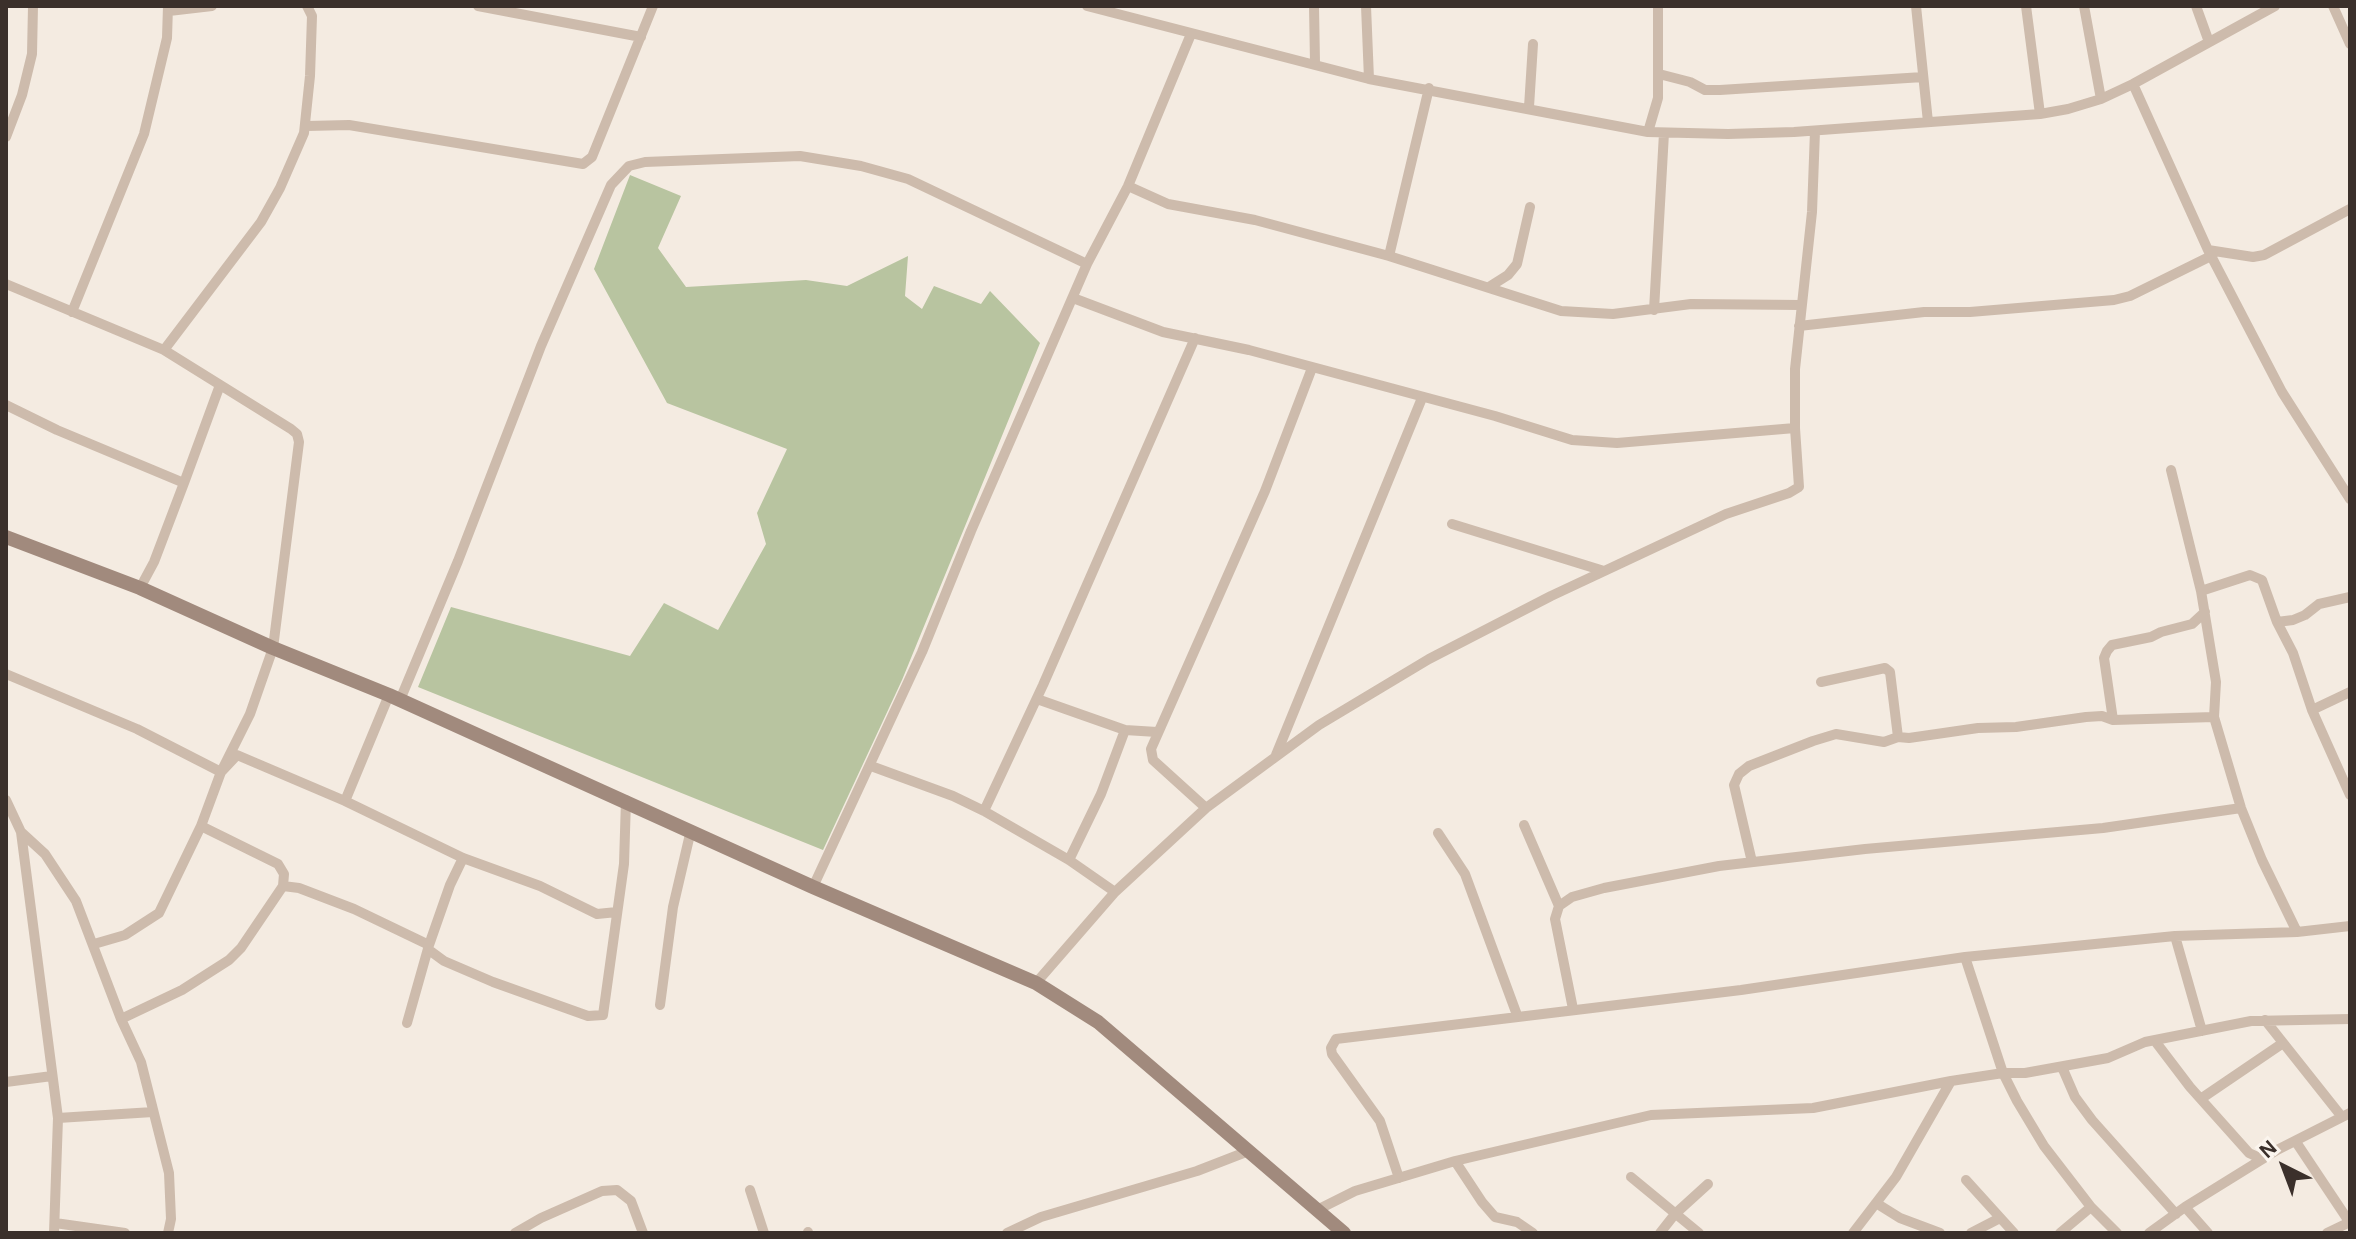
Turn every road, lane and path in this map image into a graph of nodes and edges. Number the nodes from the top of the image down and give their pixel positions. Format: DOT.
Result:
graph roads {
  1 [pos="33,6"];
  2 [pos="212,6"];
  3 [pos="319,6"];
  4 [pos="478,6"];
  5 [pos="653,6"];
  6 [pos="1087,6"];
  7 [pos="1314,6"];
  8 [pos="1366,6"];
  9 [pos="1658,6"];
  10 [pos="1916,6"];
  11 [pos="2026,6"];
  12 [pos="2084,6"];
  13 [pos="2196,6"];
  14 [pos="2333,6"];
  15 [pos="2271,7"];
  16 [pos="169,8"];
  17 [pos="309,11"];
  18 [pos="1191,34"];
  19 [pos="641,37"];
  20 [pos="2209,42"];
  21 [pos="1533,44"];
  22 [pos="2350,44"];
  23 [pos="1315,63"];
  24 [pos="1659,74"];
  25 [pos="1923,77"];
  26 [pos="1369,79"];
  27 [pos="2133,84"];
  28 [pos="1429,88"];
  29 [pos="2101,99"];
  30 [pos="1529,107"];
  31 [pos="2040,114"];
  32 [pos="1928,122"];
  33 [pos="307,126"];
  34 [pos="1815,131"];
  35 [pos="1648,132"];
  36 [pos="1664,133"];
  37 [pos="6,137"];
  38 [pos="1128,186"];
  39 [pos="1530,207"];
  40 [pos="2350,209"];
  41 [pos="2210,253"];
  42 [pos="1389,256"];
  43 [pos="1087,264"];
  44 [pos="6,284"];
  45 [pos="1489,287"];
  46 [pos="1073,298"];
  47 [pos="1801,305"];
  48 [pos="1654,310"];
  49 [pos="72,312"];
  50 [pos="1799,326"];
  51 [pos="1195,338"];
  52 [pos="164,350"];
  53 [pos="1312,368"];
  54 [pos="220,385"];
  55 [pos="1422,398"];
  56 [pos="6,405"];
  57 [pos="1795,428"];
  58 [pos="2171,470"];
  59 [pos="184,483"];
  60 [pos="2350,499"];
  61 [pos="1452,524"];
  62 [pos="6,537"];
  63 [pos="1604,571"];
  64 [pos="140,588"];
  65 [pos="2201,591"];
  66 [pos="2350,597"];
  67 [pos="2205,612"];
  68 [pos="2277,622"];
  69 [pos="273,648"];
  70 [pos="6,674"];
  71 [pos="1821,682"];
  72 [pos="2350,692"];
  73 [pos="395,697"];
  74 [pos="1037,699"];
  75 [pos="2312,710"];
  76 [pos="2214,717"];
  77 [pos="2113,720"];
  78 [pos="1125,730"];
  79 [pos="1157,732"];
  80 [pos="1898,737"];
  81 [pos="1276,755"];
  82 [pos="871,766"];
  83 [pos="221,772"];
  84 [pos="2350,795"];
  85 [pos="6,800"];
  86 [pos="626,800"];
  87 [pos="345,801"];
  88 [pos="1206,808"];
  89 [pos="2241,808"];
  90 [pos="984,811"];
  91 [pos="1524,825"];
  92 [pos="201,826"];
  93 [pos="6,828"];
  94 [pos="20,829"];
  95 [pos="691,830"];
  96 [pos="1438,833"];
  97 [pos="463,858"];
  98 [pos="1069,860"];
  99 [pos="1752,862"];
  100 [pos="283,886"];
  101 [pos="813,887"];
  102 [pos="1115,892"];
  103 [pos="1559,906"];
  104 [pos="617,912"];
  105 [pos="2350,926"];
  106 [pos="2297,932"];
  107 [pos="2175,936"];
  108 [pos="94,944"];
  109 [pos="429,947"];
  110 [pos="1965,957"];
  111 [pos="1036,983"];
  112 [pos="660,1005"];
  113 [pos="1573,1009"];
  114 [pos="1517,1015"];
  115 [pos="121,1019"];
  116 [pos="2350,1019"];
  117 [pos="2265,1020"];
  118 [pos="407,1023"];
  119 [pos="2202,1031"];
  120 [pos="2155,1041"];
  121 [pos="2283,1043"];
  122 [pos="2062,1067"];
  123 [pos="2003,1073"];
  124 [pos="52,1076"];
  125 [pos="1951,1081"];
  126 [pos="6,1082"];
  127 [pos="2202,1098"];
  128 [pos="153,1112"];
  129 [pos="2346,1115"];
  130 [pos="58,1118"];
  131 [pos="2296,1142"];
  132 [pos="1246,1152"];
  133 [pos="2262,1159"];
  134 [pos="1455,1161"];
  135 [pos="1631,1177"];
  136 [pos="1399,1178"];
  137 [pos="1966,1180"];
  138 [pos="1708,1184"];
  139 [pos="750,1190"];
  140 [pos="1876,1203"];
  141 [pos="2091,1207"];
  142 [pos="1317,1210"];
  143 [pos="2181,1210"];
  144 [pos="1675,1214"];
  145 [pos="2000,1218"];
  146 [pos="2350,1223"];
  147 [pos="54,1228"];
  148 [pos="125,1233"];
  149 [pos="168,1233"];
  150 [pos="515,1233"];
  151 [pos="643,1233"];
  152 [pos="764,1233"];
  153 [pos="1007,1233"];
  154 [pos="1344,1233"];
  155 [pos="1533,1233"];
  156 [pos="1660,1233"];
  157 [pos="1699,1233"];
  158 [pos="1853,1233"];
  159 [pos="1940,1233"];
  160 [pos="1971,1233"];
  161 [pos="2014,1233"];
  162 [pos="2060,1233"];
  163 [pos="2117,1233"];
  164 [pos="2149,1233"];
  165 [pos="2208,1233"];
  166 [pos="2327,1233"];
  1 -- 37 [label="street"];
  2 -- 16 [label="street"];
  3 -- 17 [label="street"];
  4 -- 19 [label="street"];
  5 -- 19 [label="street"];
  6 -- 18 [label="street"];
  7 -- 23 [label="street"];
  8 -- 26 [label="street"];
  9 -- 24 [label="street"];
  10 -- 25 [label="street"];
  11 -- 31 [label="street"];
  12 -- 29 [label="street"];
  13 -- 20 [label="street"];
  14 -- 22 [label="street"];
  15 -- 20 [label="street"];
  16 -- 49 [label="street"];
  17 -- 33 [label="street"];
  18 -- 23 [label="street"];
  18 -- 38 [label="street"];
  19 -- 33 [label="street"];
  20 -- 27 [label="street"];
  21 -- 30 [label="street"];
  23 -- 26 [label="street"];
  24 -- 25 [label="street"];
  24 -- 35 [label="street"];
  25 -- 32 [label="street"];
  26 -- 28 [label="street"];
  27 -- 29 [label="street"];
  27 -- 41 [label="street"];
  28 -- 30 [label="street"];
  28 -- 42 [label="street"];
  29 -- 31 [label="street"];
  30 -- 35 [label="street"];
  31 -- 32 [label="street"];
  32 -- 34 [label="street"];
  33 -- 52 [label="street"];
  34 -- 36 [label="street"];
  34 -- 47 [label="street"];
  35 -- 36 [label="street"];
  36 -- 48 [label="street"];
  38 -- 42 [label="street"];
  38 -- 43 [label="street"];
  39 -- 45 [label="street"];
  40 -- 41 [label="street"];
  41 -- 50 [label="street"];
  41 -- 60 [label="street"];
  42 -- 45 [label="street"];
  43 -- 46 [label="street"];
  43 -- 73 [label="street"];
  44 -- 49 [label="street"];
  45 -- 48 [label="street"];
  46 -- 51 [label="street"];
  46 -- 82 [label="street"];
  47 -- 48 [label="street"];
  47 -- 50 [label="street"];
  49 -- 52 [label="street"];
  50 -- 57 [label="street"];
  51 -- 53 [label="street"];
  51 -- 74 [label="street"];
  52 -- 54 [label="street"];
  53 -- 55 [label="street"];
  53 -- 79 [label="street"];
  54 -- 59 [label="street"];
  54 -- 69 [label="street"];
  55 -- 57 [label="street"];
  55 -- 81 [label="street"];
  56 -- 59 [label="street"];
  57 -- 63 [label="street"];
  58 -- 65 [label="street"];
  59 -- 64 [label="street"];
  61 -- 63 [label="street"];
  62 -- 64 [label="main road"];
  63 -- 81 [label="street"];
  64 -- 69 [label="main road"];
  65 -- 67 [label="street"];
  65 -- 68 [label="street"];
  66 -- 68 [label="street"];
  67 -- 76 [label="street"];
  67 -- 77 [label="street"];
  68 -- 75 [label="street"];
  69 -- 73 [label="main road"];
  69 -- 83 [label="street"];
  70 -- 83 [label="street"];
  71 -- 80 [label="street"];
  72 -- 75 [label="street"];
  73 -- 86 [label="main road"];
  73 -- 87 [label="street"];
  74 -- 78 [label="street"];
  74 -- 90 [label="street"];
  75 -- 84 [label="street"];
  76 -- 77 [label="street"];
  76 -- 89 [label="street"];
  77 -- 80 [label="street"];
  78 -- 79 [label="street"];
  78 -- 98 [label="street"];
  79 -- 88 [label="street"];
  80 -- 99 [label="street"];
  81 -- 88 [label="street"];
  82 -- 90 [label="street"];
  82 -- 101 [label="street"];
  83 -- 87 [label="street"];
  83 -- 92 [label="street"];
  85 -- 94 [label="street"];
  86 -- 95 [label="main road"];
  86 -- 104 [label="street"];
  87 -- 97 [label="street"];
  88 -- 102 [label="street"];
  89 -- 99 [label="street"];
  89 -- 106 [label="street"];
  90 -- 98 [label="street"];
  91 -- 103 [label="street"];
  92 -- 100 [label="street"];
  92 -- 108 [label="street"];
  93 -- 94 [label="street"];
  94 -- 108 [label="street"];
  94 -- 124 [label="street"];
  95 -- 101 [label="main road"];
  95 -- 112 [label="street"];
  96 -- 114 [label="street"];
  97 -- 104 [label="street"];
  97 -- 109 [label="street"];
  98 -- 102 [label="street"];
  99 -- 103 [label="street"];
  100 -- 109 [label="street"];
  100 -- 115 [label="street"];
  101 -- 111 [label="main road"];
  102 -- 111 [label="street"];
  103 -- 113 [label="street"];
  104 -- 109 [label="street"];
  105 -- 106 [label="street"];
  106 -- 107 [label="street"];
  107 -- 110 [label="street"];
  107 -- 119 [label="street"];
  108 -- 115 [label="street"];
  109 -- 118 [label="street"];
  110 -- 113 [label="street"];
  110 -- 123 [label="street"];
  111 -- 132 [label="main road"];
  113 -- 114 [label="street"];
  114 -- 136 [label="street"];
  115 -- 128 [label="street"];
  116 -- 117 [label="street"];
  117 -- 119 [label="street"];
  117 -- 121 [label="street"];
  119 -- 120 [label="street"];
  120 -- 122 [label="street"];
  120 -- 127 [label="street"];
  121 -- 127 [label="street"];
  121 -- 129 [label="street"];
  122 -- 123 [label="street"];
  122 -- 143 [label="street"];
  123 -- 125 [label="street"];
  123 -- 141 [label="street"];
  124 -- 126 [label="street"];
  124 -- 130 [label="street"];
  125 -- 134 [label="street"];
  125 -- 140 [label="street"];
  127 -- 133 [label="street"];
  128 -- 130 [label="street"];
  128 -- 149 [label="street"];
  129 -- 131 [label="street"];
  130 -- 147 [label="street"];
  131 -- 133 [label="street"];
  131 -- 146 [label="street"];
  132 -- 142 [label="main road"];
  132 -- 153 [label="street"];
  133 -- 143 [label="street"];
  134 -- 136 [label="street"];
  134 -- 155 [label="street"];
  135 -- 144 [label="street"];
  136 -- 142 [label="street"];
  137 -- 145 [label="street"];
  138 -- 144 [label="street"];
  139 -- 152 [label="street"];
  140 -- 158 [label="street"];
  140 -- 159 [label="street"];
  141 -- 162 [label="street"];
  141 -- 163 [label="street"];
  142 -- 154 [label="main road"];
  143 -- 164 [label="street"];
  143 -- 165 [label="street"];
  144 -- 156 [label="street"];
  144 -- 157 [label="street"];
  145 -- 160 [label="street"];
  145 -- 161 [label="street"];
  146 -- 166 [label="street"];
  147 -- 148 [label="street"];
  150 -- 151 [label="street"];
}
